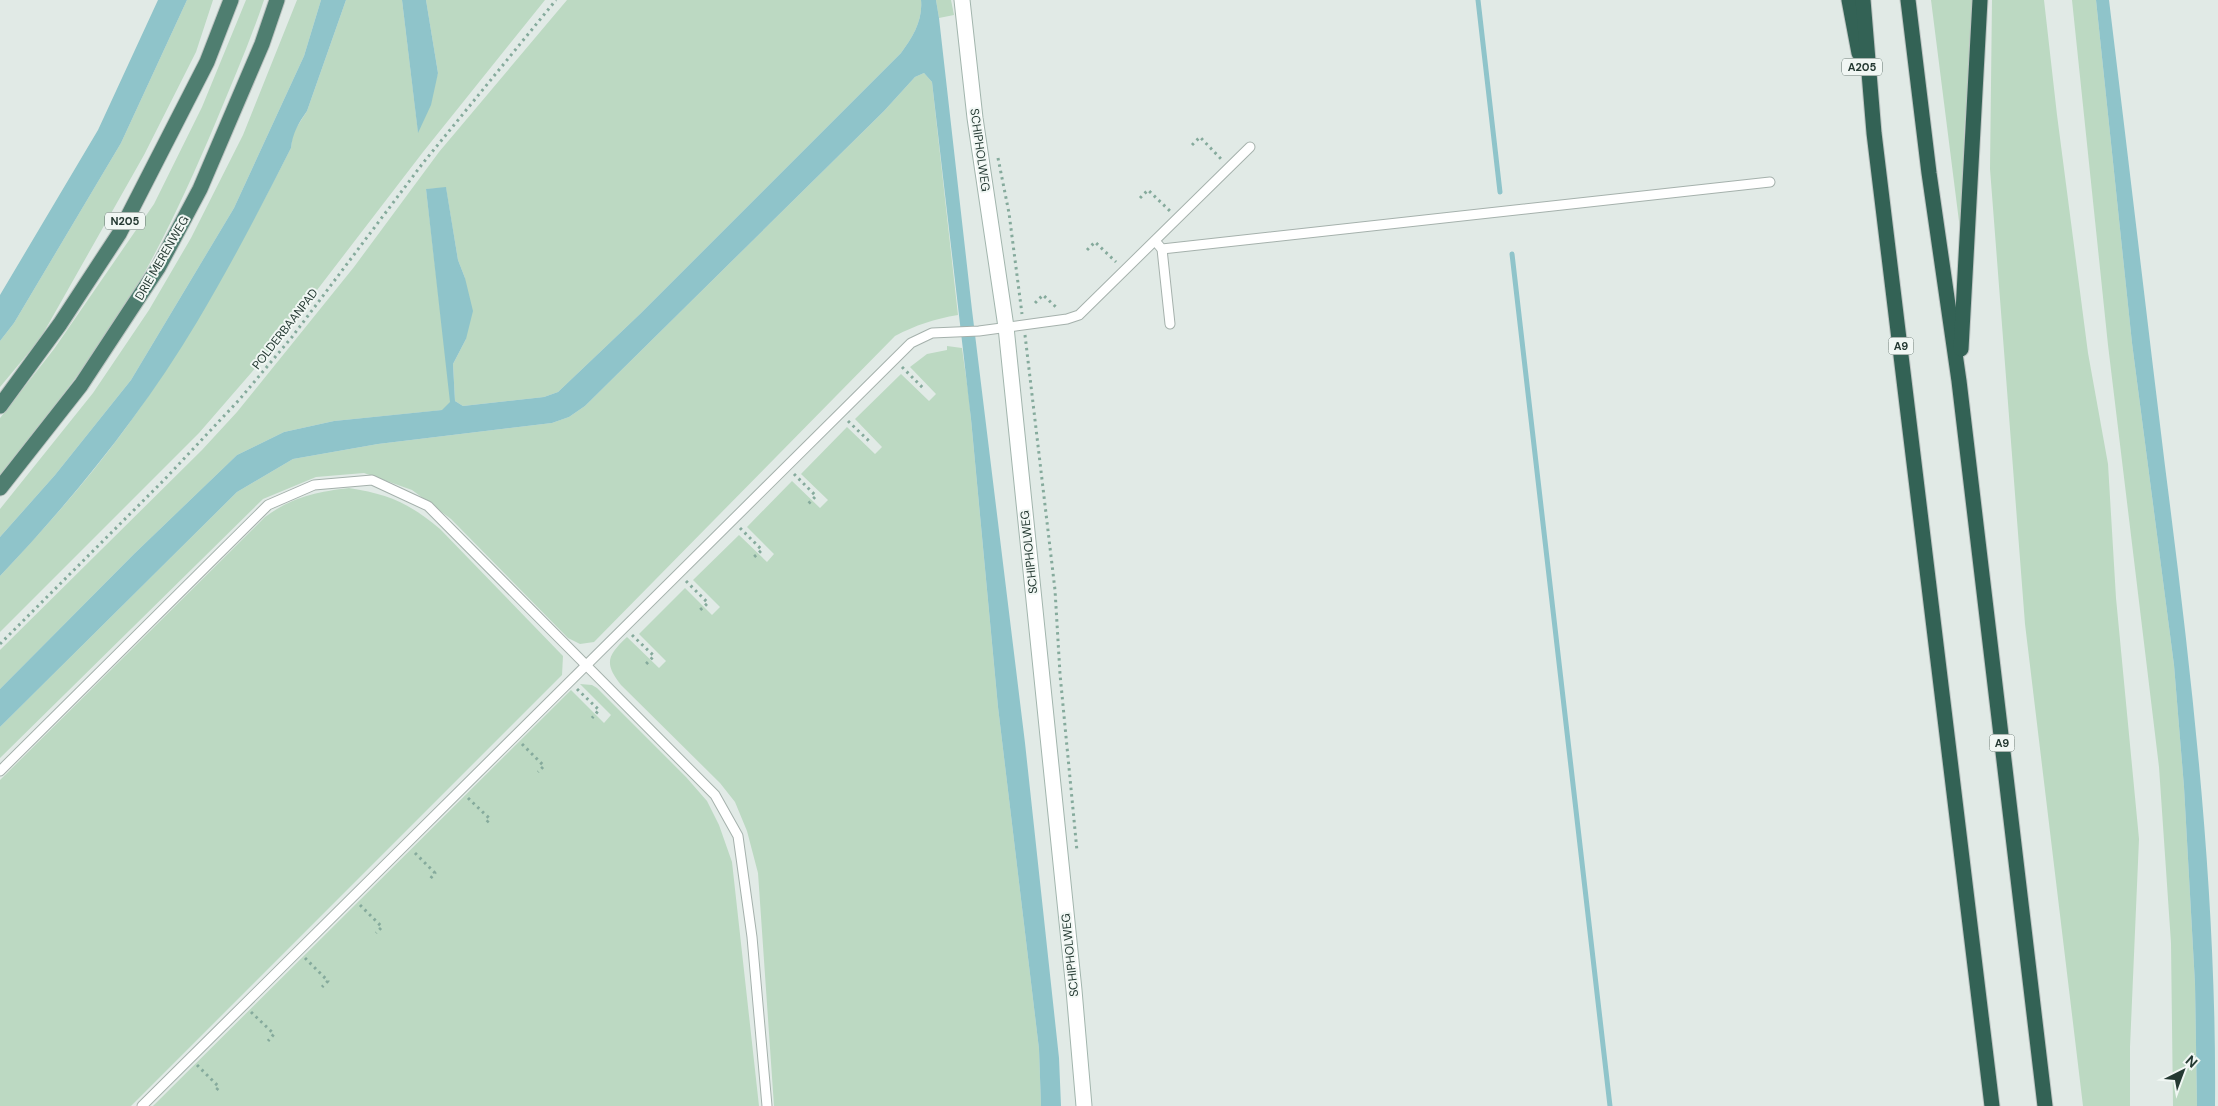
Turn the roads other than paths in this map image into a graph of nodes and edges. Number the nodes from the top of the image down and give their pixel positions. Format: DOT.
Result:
graph roads {
  1 [pos="231,0"];
  2 [pos="277,0"];
  3 [pos="962,0"];
  4 [pos="1849,0"];
  5 [pos="1863,0"];
  6 [pos="1908,0"];
  7 [pos="1980,0"];
  8 [pos="1874,134"];
  9 [pos="1250,148"];
  10 [pos="1770,182"];
  11 [pos="1155,241"];
  12 [pos="1162,249"];
  13 [pos="1170,324"];
  14 [pos="1006,327"];
  15 [pos="1960,381"];
  16 [pos="0,406"];
  17 [pos="0,488"];
  18 [pos="587,664"];
  19 [pos="0,771"];
  20 [pos="142,1106"];
  21 [pos="767,1106"];
  22 [pos="1084,1106"];
  23 [pos="1992,1106"];
  24 [pos="2045,1106"];
  1 -- 16 [label="highway, N205"];
  2 -- 17 [label="highway, DRIE MERENWEG"];
  3 -- 14 [label="main road, SCHIPHOLWEG"];
  4 -- 8 [label="highway, A205"];
  5 -- 8 [label="highway, A9"];
  6 -- 15 [label="highway, A9"];
  7 -- 15 [label="highway, A9"];
  8 -- 23 [label="highway, A9"];
  9 -- 11 [label="lane"];
  10 -- 12 [label="lane"];
  11 -- 12 [label="lane"];
  11 -- 14 [label="lane"];
  12 -- 13 [label="lane"];
  14 -- 18 [label="lane"];
  14 -- 22 [label="main road, SCHIPHOLWEG"];
  15 -- 24 [label="highway, A9"];
  18 -- 19 [label="lane"];
  18 -- 20 [label="lane"];
  18 -- 21 [label="lane"];
}
